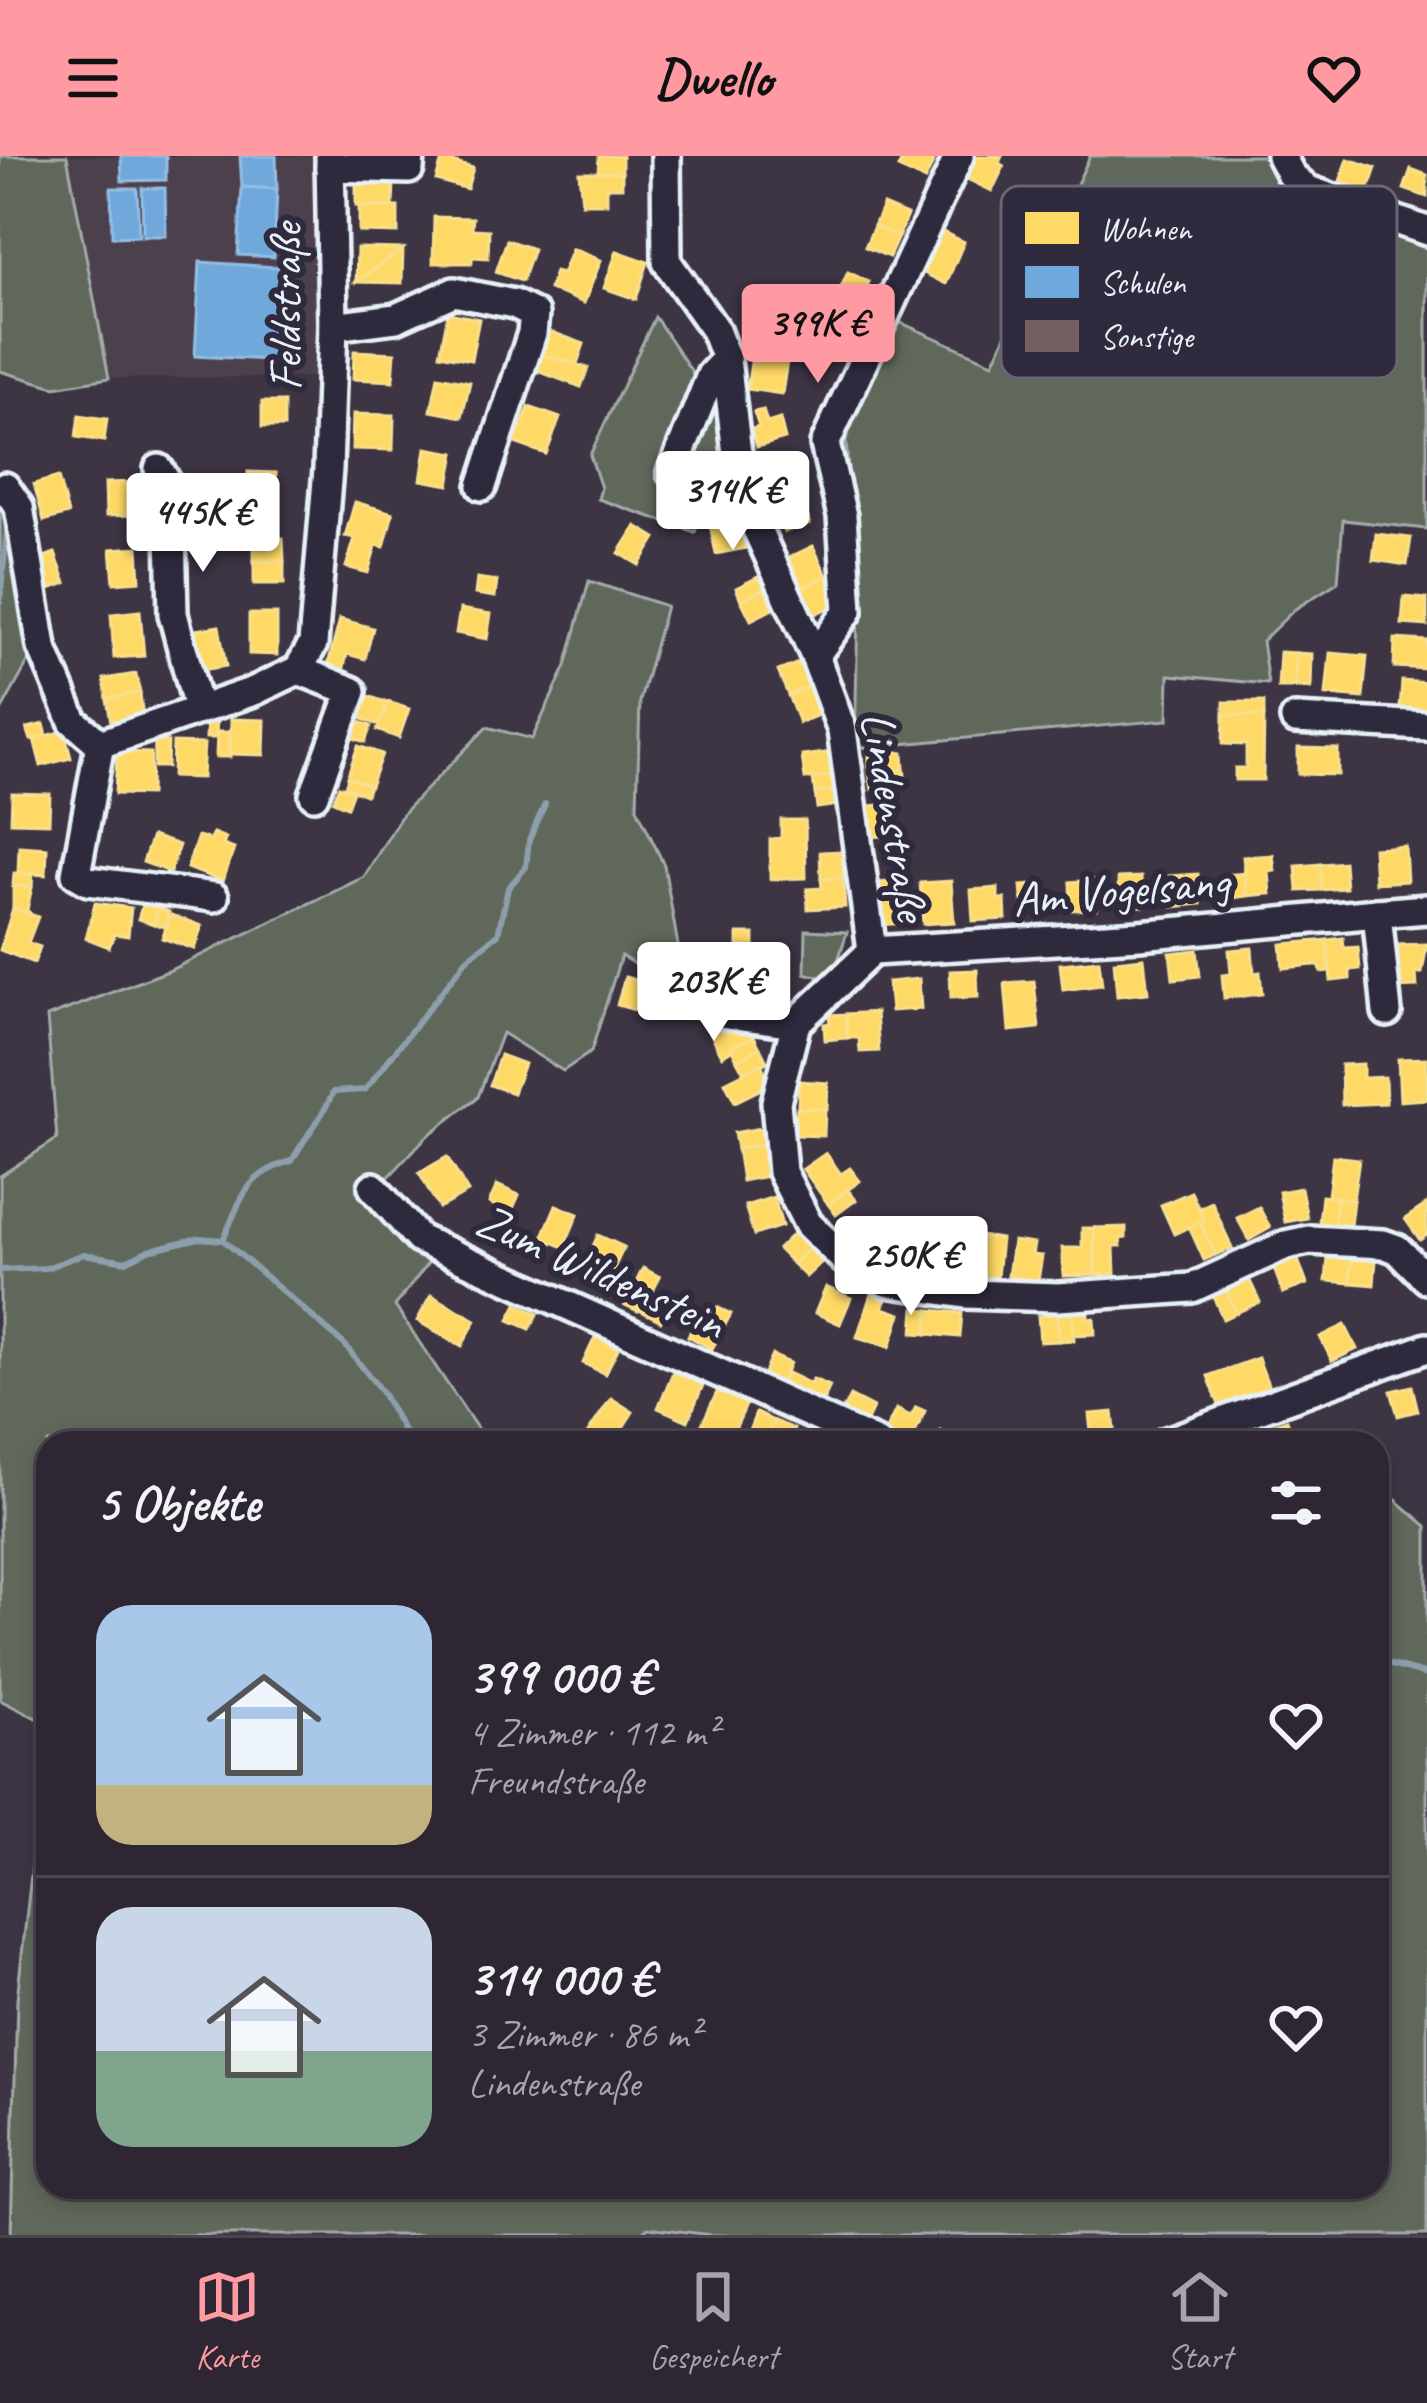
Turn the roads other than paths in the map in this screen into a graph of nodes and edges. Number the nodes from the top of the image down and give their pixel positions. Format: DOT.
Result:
graph roads {
  1 [pos="410,156"];
  2 [pos="666,156"];
  3 [pos="959,156"];
  4 [pos="1281,156"];
  5 [pos="330,162"];
  6 [pos="1303,186"];
  7 [pos="1397,221"];
  8 [pos="1427,231"];
  9 [pos="333,326"];
  10 [pos="726,359"];
  11 [pos="159,469"];
  12 [pos="672,473"];
  13 [pos="482,486"];
  14 [pos="0,490"];
  15 [pos="815,656"];
  16 [pos="298,670"];
  17 [pos="198,708"];
  18 [pos="1295,719"];
  19 [pos="1427,726"];
  20 [pos="100,744"];
  21 [pos="314,795"];
  22 [pos="214,897"];
  23 [pos="1427,909"];
  24 [pos="1377,913"];
  25 [pos="872,951"];
  26 [pos="662,979"];
  27 [pos="1387,1012"];
  28 [pos="796,1023"];
  29 [pos="373,1187"];
  30 [pos="1427,1279"];
  31 [pos="1427,1348"];
  32 [pos="849,1431"];
  33 [pos="1197,1431"];
  1 -- 5 [label="street"];
  2 -- 10 [label="street, Lindenstraße"];
  3 -- 15 [label="street"];
  4 -- 6 [label="street"];
  5 -- 9 [label="street, Feldstraße"];
  7 -- 8 [label="street"];
  9 -- 13 [label="street"];
  9 -- 16 [label="street, Feldstraße"];
  10 -- 12 [label="street"];
  10 -- 15 [label="street, Lindenstraße"];
  11 -- 17 [label="street"];
  14 -- 20 [label="street"];
  15 -- 25 [label="street, Lindenstraße"];
  16 -- 17 [label="street"];
  16 -- 21 [label="street"];
  17 -- 20 [label="street"];
  18 -- 19 [label="street"];
  20 -- 22 [label="street"];
  23 -- 24 [label="street, Am Vogelsang"];
  24 -- 25 [label="street, Am Vogelsang"];
  24 -- 27 [label="street"];
  25 -- 28 [label="street"];
  26 -- 28 [label="street"];
  28 -- 30 [label="street"];
  29 -- 32 [label="street, Zum Wildenstein"];
  31 -- 33 [label="street"];
}
